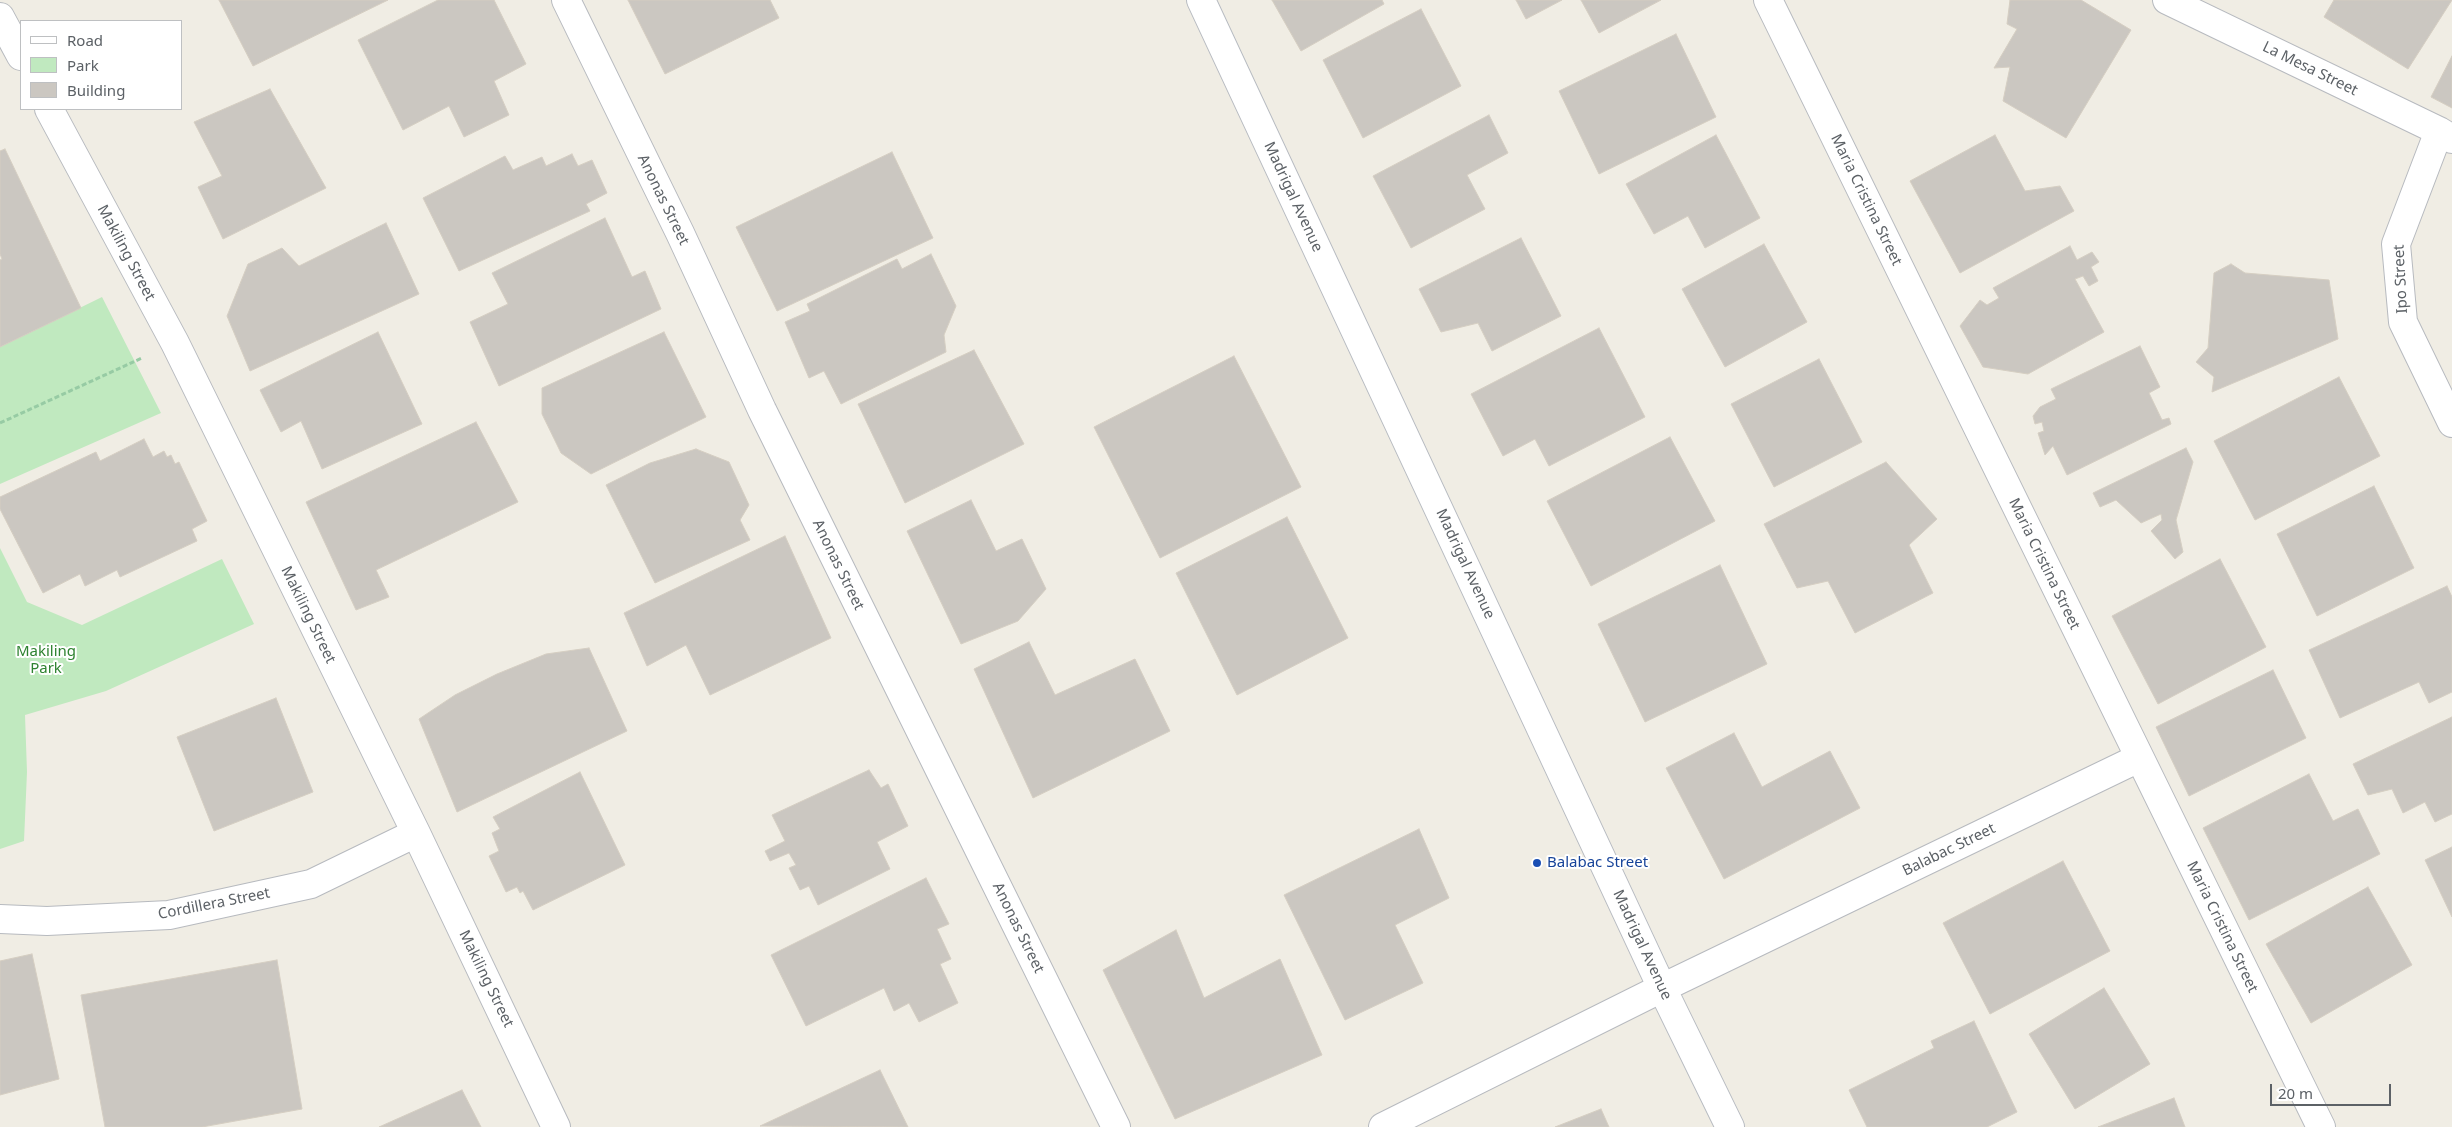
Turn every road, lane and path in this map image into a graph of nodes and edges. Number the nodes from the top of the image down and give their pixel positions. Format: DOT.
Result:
graph roads {
  1 [pos="566,0"];
  2 [pos="1201,0"];
  3 [pos="1768,0"];
  4 [pos="2167,0"];
  5 [pos="0,17"];
  6 [pos="20,54"];
  7 [pos="50,110"];
  8 [pos="2446,135"];
  9 [pos="175,344"];
  10 [pos="0,423"];
  11 [pos="2452,423"];
  12 [pos="2139,758"];
  13 [pos="416,833"];
  14 [pos="0,919"];
  15 [pos="1662,988"];
  16 [pos="556,1127"];
  17 [pos="1116,1127"];
  18 [pos="1382,1127"];
  19 [pos="1730,1127"];
  20 [pos="2321,1127"];
  1 -- 17 [label="street, Anonas Street"];
  2 -- 15 [label="street, Madrigal Avenue"];
  3 -- 12 [label="street, Maria Cristina Street"];
  4 -- 8 [label="street, La Mesa Street"];
  5 -- 6 [label="street"];
  7 -- 9 [label="street, Makiling Street"];
  8 -- 11 [label="street, Ipo Street"];
  9 -- 10 [label="path"];
  9 -- 13 [label="street, Makiling Street"];
  12 -- 15 [label="street, Balabac Street"];
  12 -- 20 [label="street, Maria Cristina Street"];
  13 -- 14 [label="street, Cordillera Street"];
  13 -- 16 [label="street, Makiling Street"];
  15 -- 18 [label="street, Balabac Street"];
  15 -- 19 [label="street, Madrigal Avenue"];
}
